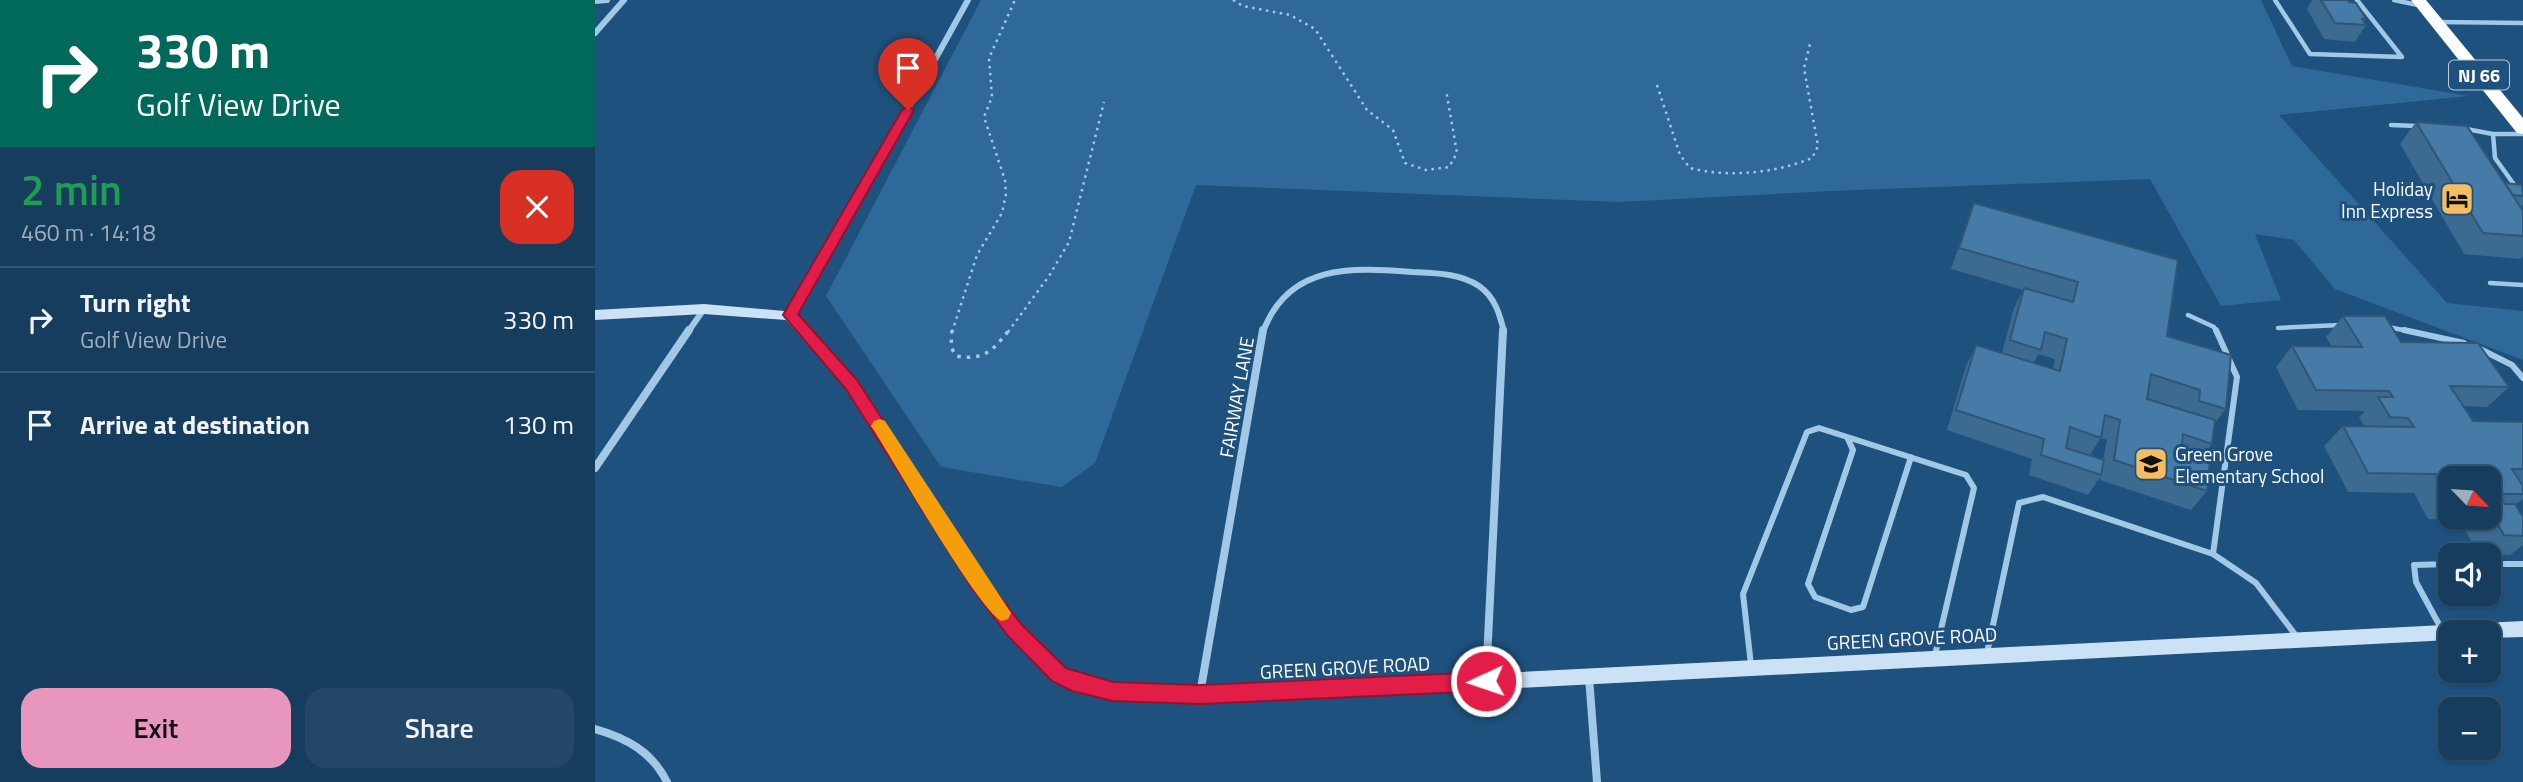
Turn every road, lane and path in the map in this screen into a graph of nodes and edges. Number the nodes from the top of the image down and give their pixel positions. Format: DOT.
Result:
graph roads {
  1 [pos="607,0"];
  2 [pos="624,0"];
  3 [pos="968,0"];
  4 [pos="1016,0"];
  5 [pos="1233,0"];
  6 [pos="2275,0"];
  7 [pos="2357,0"];
  8 [pos="2394,0"];
  9 [pos="595,1"];
  10 [pos="2421,3"];
  11 [pos="2436,22"];
  12 [pos="2523,23"];
  13 [pos="595,33"];
  14 [pos="1810,44"];
  15 [pos="1657,85"];
  16 [pos="1446,90"];
  17 [pos="1104,102"];
  18 [pos="2391,125"];
  19 [pos="2418,126"];
  20 [pos="2459,128"];
  21 [pos="2523,131"];
  22 [pos="2493,134"];
  23 [pos="2523,197"];
  24 [pos="2490,283"];
  25 [pos="2523,285"];
  26 [pos="704,309"];
  27 [pos="595,315"];
  28 [pos="790,315"];
  29 [pos="2188,315"];
  30 [pos="2376,324"];
  31 [pos="2348,325"];
  32 [pos="2278,328"];
  33 [pos="2523,378"];
  34 [pos="1847,437"];
  35 [pos="1911,457"];
  36 [pos="595,468"];
  37 [pos="2213,554"];
  38 [pos="2501,564"];
  39 [pos="2523,564"];
  40 [pos="2438,565"];
  41 [pos="2443,620"];
  42 [pos="2523,629"];
  43 [pos="2501,630"];
  44 [pos="2438,633"];
  45 [pos="2299,640"];
  46 [pos="1986,655"];
  47 [pos="1934,658"];
  48 [pos="1752,668"];
  49 [pos="1589,676"];
  50 [pos="1486,681"];
  51 [pos="1200,694"];
  52 [pos="595,729"];
  53 [pos="667,782"];
  54 [pos="1597,782"];
  1 -- 9 [label="street"];
  2 -- 13 [label="street"];
  3 -- 28 [label="street"];
  4 -- 17 [label="path"];
  5 -- 16 [label="path"];
  6 -- 7 [label="lane"];
  8 -- 10 [label="lane"];
  10 -- 11 [label="highway, NJ 66"];
  11 -- 12 [label="lane"];
  11 -- 21 [label="highway, NJ 66"];
  14 -- 15 [label="path"];
  18 -- 19 [label="lane"];
  20 -- 22 [label="lane"];
  21 -- 22 [label="lane"];
  22 -- 23 [label="lane"];
  24 -- 25 [label="lane"];
  26 -- 27 [label="street"];
  26 -- 28 [label="street"];
  26 -- 36 [label="street"];
  28 -- 51 [label="street, GREEN GROVE ROAD"];
  29 -- 37 [label="lane"];
  30 -- 33 [label="lane"];
  31 -- 32 [label="lane"];
  34 -- 35 [label="lane"];
  34 -- 35 [label="lane"];
  34 -- 48 [label="lane"];
  35 -- 47 [label="lane"];
  37 -- 45 [label="lane"];
  37 -- 46 [label="lane"];
  38 -- 39 [label="lane"];
  40 -- 41 [label="lane"];
  42 -- 43 [label="street, GREEN GROVE ROAD"];
  44 -- 45 [label="street, GREEN GROVE ROAD"];
  45 -- 46 [label="street, GREEN GROVE ROAD"];
  46 -- 47 [label="street, GREEN GROVE ROAD"];
  47 -- 48 [label="street, GREEN GROVE ROAD"];
  48 -- 49 [label="street, GREEN GROVE ROAD"];
  49 -- 50 [label="street, GREEN GROVE ROAD"];
  49 -- 54 [label="street"];
  50 -- 51 [label="street, GREEN GROVE ROAD"];
  50 -- 51 [label="street, FAIRWAY LANE"];
  52 -- 53 [label="street"];
}
